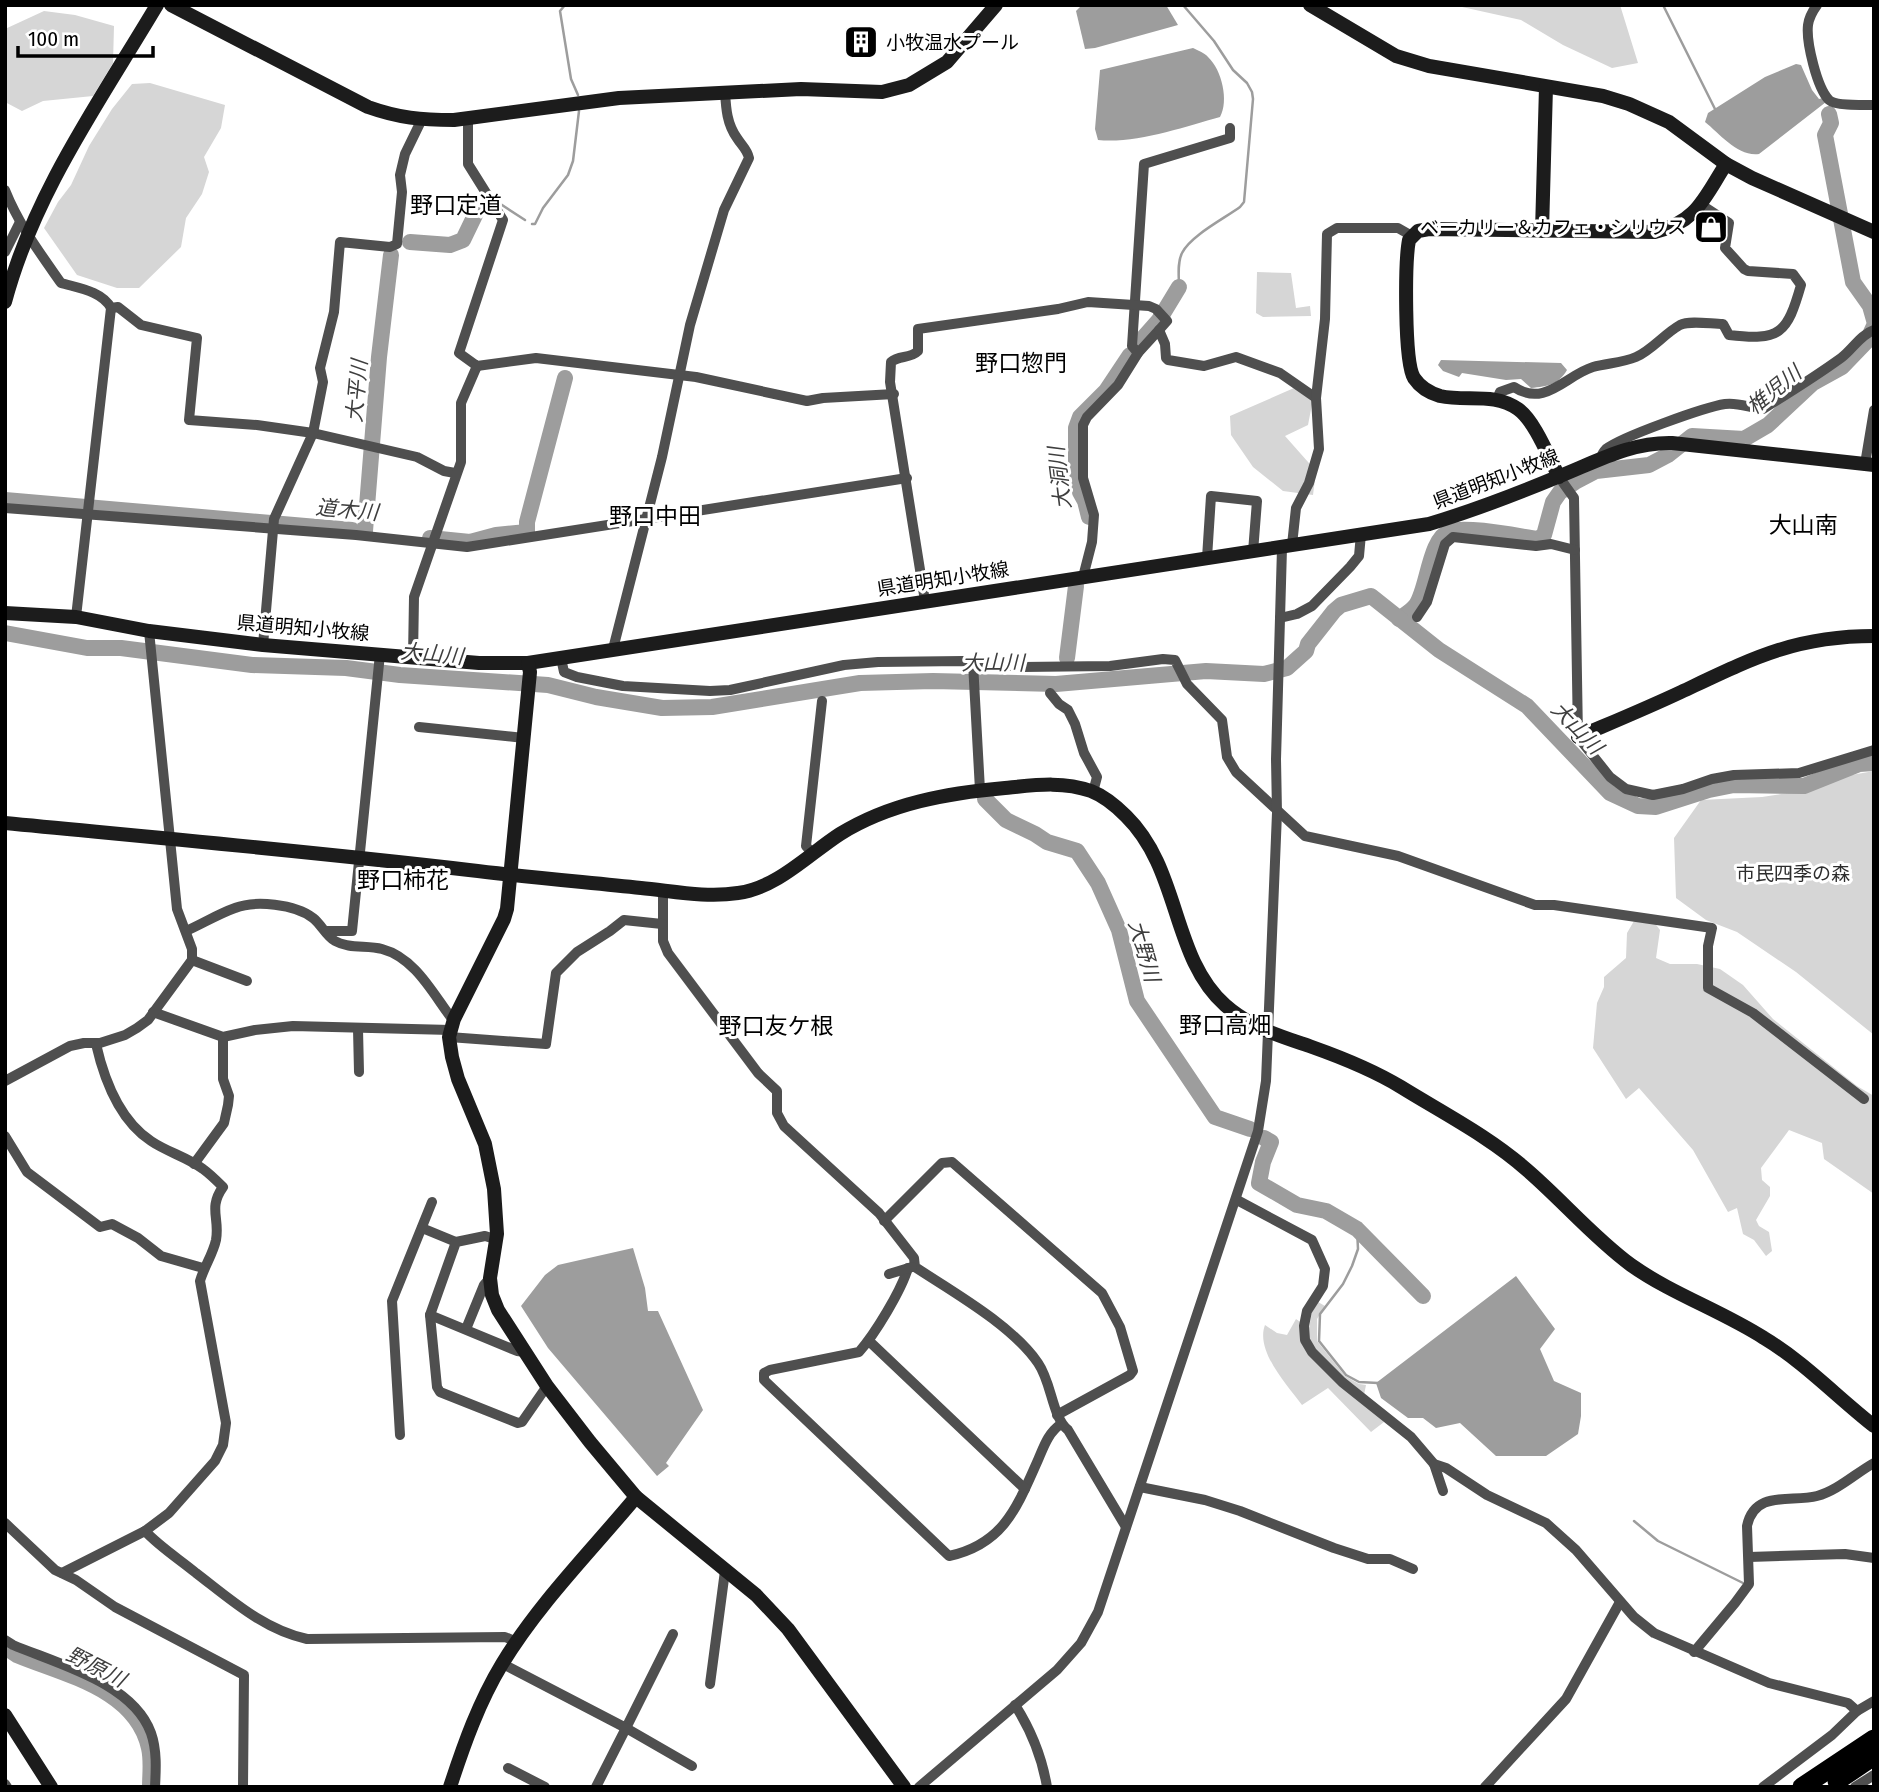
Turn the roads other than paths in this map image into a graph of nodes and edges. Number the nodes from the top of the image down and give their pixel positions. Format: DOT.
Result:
graph roads {
  1 [pos="158,5"];
  2 [pos="171,5"];
  3 [pos="996,5"];
  4 [pos="1310,5"];
  5 [pos="1817,5"];
  6 [pos="1546,87"];
  7 [pos="725,92"];
  8 [pos="1874,105"];
  9 [pos="468,118"];
  10 [pos="422,119"];
  11 [pos="1230,128"];
  12 [pos="1726,164"];
  13 [pos="5,190"];
  14 [pos="1700,204"];
  15 [pos="23,228"];
  16 [pos="1542,231"];
  17 [pos="1874,232"];
  18 [pos="1412,236"];
  19 [pos="5,252"];
  20 [pos="5,302"];
  21 [pos="1135,305"];
  22 [pos="111,308"];
  23 [pos="1159,330"];
  24 [pos="1874,330"];
  25 [pos="1138,353"];
  26 [pos="477,366"];
  27 [pos="681,376"];
  28 [pos="894,394"];
  29 [pos="1316,398"];
  30 [pos="1497,399"];
  31 [pos="1874,410"];
  32 [pos="313,433"];
  33 [pos="1601,458"];
  34 [pos="1869,465"];
  35 [pos="455,473"];
  36 [pos="907,478"];
  37 [pos="1563,483"];
  38 [pos="5,508"];
  39 [pos="88,509"];
  40 [pos="646,519"];
  41 [pos="274,525"];
  42 [pos="1361,534"];
  43 [pos="431,544"];
  44 [pos="1287,547"];
  45 [pos="1575,550"];
  46 [pos="1253,552"];
  47 [pos="1207,558"];
  48 [pos="1083,577"];
  49 [pos="926,601"];
  50 [pos="5,613"];
  51 [pos="76,617"];
  52 [pos="1417,617"];
  53 [pos="1280,618"];
  54 [pos="149,636"];
  55 [pos="1874,636"];
  56 [pos="263,645"];
  57 [pos="613,649"];
  58 [pos="379,656"];
  59 [pos="413,657"];
  60 [pos="561,658"];
  61 [pos="973,665"];
  62 [pos="529,667"];
  63 [pos="1050,693"];
  64 [pos="822,701"];
  65 [pos="419,727"];
  66 [pos="524,733"];
  67 [pos="1578,737"];
  68 [pos="1874,750"];
  69 [pos="980,790"];
  70 [pos="1093,792"];
  71 [pos="1278,813"];
  72 [pos="5,824"];
  73 [pos="170,839"];
  74 [pos="812,853"];
  75 [pos="360,857"];
  76 [pos="511,875"];
  77 [pos="663,891"];
  78 [pos="662,924"];
  79 [pos="186,931"];
  80 [pos="326,931"];
  81 [pos="192,960"];
  82 [pos="247,981"];
  83 [pos="153,1012"];
  84 [pos="358,1029"];
  85 [pos="451,1029"];
  86 [pos="1266,1032"];
  87 [pos="223,1037"];
  88 [pos="96,1044"];
  89 [pos="359,1072"];
  90 [pos="5,1081"];
  91 [pos="1864,1099"];
  92 [pos="5,1136"];
  93 [pos="194,1164"];
  94 [pos="1237,1200"];
  95 [pos="432,1202"];
  96 [pos="884,1221"];
  97 [pos="422,1228"];
  98 [pos="495,1239"];
  99 [pos="456,1242"];
  100 [pos="203,1268"];
  101 [pos="911,1268"];
  102 [pos="888,1274"];
  103 [pos="490,1278"];
  104 [pos="430,1315"];
  105 [pos="466,1329"];
  106 [pos="869,1341"];
  107 [pos="524,1352"];
  108 [pos="547,1386"];
  109 [pos="1059,1419"];
  110 [pos="1874,1426"];
  111 [pos="400,1435"];
  112 [pos="1874,1463"];
  113 [pos="1434,1464"];
  114 [pos="1140,1487"];
  115 [pos="1025,1489"];
  116 [pos="1443,1491"];
  117 [pos="636,1497"];
  118 [pos="5,1523"];
  119 [pos="1126,1527"];
  120 [pos="145,1531"];
  121 [pos="1749,1557"];
  122 [pos="1874,1558"];
  123 [pos="1413,1569"];
  124 [pos="725,1572"];
  125 [pos="62,1573"];
  126 [pos="1620,1602"];
  127 [pos="673,1634"];
  128 [pos="5,1640"];
  129 [pos="517,1642"];
  130 [pos="1694,1652"];
  131 [pos="503,1664"];
  132 [pos="710,1684"];
  133 [pos="1874,1701"];
  134 [pos="1015,1705"];
  135 [pos="1857,1711"];
  136 [pos="5,1715"];
  137 [pos="626,1728"];
  138 [pos="1874,1739"];
  139 [pos="1874,1756"];
  140 [pos="692,1766"];
  141 [pos="508,1768"];
  142 [pos="1874,1775"];
  143 [pos="1776,1783"];
  144 [pos="51,1787"];
  145 [pos="155,1787"];
  146 [pos="243,1787"];
  147 [pos="450,1787"];
  148 [pos="545,1787"];
  149 [pos="596,1787"];
  150 [pos="904,1787"];
  151 [pos="919,1787"];
  152 [pos="1047,1787"];
  153 [pos="1485,1787"];
  154 [pos="1763,1787"];
  155 [pos="1802,1787"];
  156 [pos="1827,1787"];
  157 [pos="1855,1787"];
  1 -- 15 [label="street"];
  2 -- 10 [label="street"];
  3 -- 7 [label="street"];
  4 -- 6 [label="street"];
  5 -- 8 [label="street"];
  6 -- 12 [label="street"];
  6 -- 16 [label="street"];
  7 -- 9 [label="street"];
  7 -- 27 [label="street"];
  9 -- 10 [label="street"];
  9 -- 26 [label="street"];
  10 -- 32 [label="street"];
  11 -- 21 [label="street"];
  12 -- 14 [label="street"];
  12 -- 17 [label="street"];
  13 -- 15 [label="street"];
  14 -- 16 [label="street"];
  14 -- 30 [label="street"];
  15 -- 19 [label="street"];
  15 -- 20 [label="street"];
  15 -- 22 [label="street"];
  16 -- 18 [label="street"];
  18 -- 29 [label="street"];
  18 -- 30 [label="street"];
  21 -- 23 [label="street"];
  21 -- 25 [label="street"];
  21 -- 28 [label="street"];
  22 -- 32 [label="street"];
  22 -- 39 [label="street"];
  23 -- 25 [label="street"];
  23 -- 29 [label="street"];
  24 -- 33 [label="street"];
  25 -- 48 [label="street"];
  26 -- 27 [label="street"];
  26 -- 35 [label="street"];
  27 -- 28 [label="street"];
  27 -- 40 [label="street"];
  28 -- 36 [label="street"];
  29 -- 44 [label="street"];
  30 -- 37 [label="street"];
  31 -- 34 [label="street"];
  32 -- 35 [label="street"];
  32 -- 41 [label="street"];
  33 -- 34 [label="street, 県道明知小牧線"];
  33 -- 37 [label="street, 県道明知小牧線"];
  35 -- 43 [label="street"];
  36 -- 40 [label="street"];
  36 -- 49 [label="street"];
  37 -- 42 [label="street, 県道明知小牧線"];
  37 -- 45 [label="street"];
  38 -- 39 [label="street"];
  39 -- 41 [label="street"];
  39 -- 51 [label="street"];
  40 -- 43 [label="street"];
  40 -- 57 [label="street"];
  41 -- 43 [label="street"];
  41 -- 56 [label="street"];
  42 -- 44 [label="street, 県道明知小牧線"];
  42 -- 53 [label="street"];
  43 -- 59 [label="street"];
  44 -- 46 [label="street, 県道明知小牧線"];
  44 -- 53 [label="street"];
  45 -- 52 [label="street"];
  45 -- 67 [label="street"];
  46 -- 47 [label="street, 県道明知小牧線"];
  46 -- 47 [label="street"];
  47 -- 48 [label="street, 県道明知小牧線"];
  48 -- 49 [label="street, 県道明知小牧線"];
  49 -- 57 [label="street, 県道明知小牧線"];
  50 -- 51 [label="street, 県道明知小牧線"];
  51 -- 54 [label="street, 県道明知小牧線"];
  53 -- 71 [label="street"];
  54 -- 56 [label="street, 県道明知小牧線"];
  54 -- 73 [label="street"];
  55 -- 67 [label="street"];
  56 -- 58 [label="street, 県道明知小牧線"];
  57 -- 60 [label="street, 県道明知小牧線"];
  58 -- 59 [label="street, 県道明知小牧線"];
  58 -- 75 [label="street"];
  59 -- 62 [label="street, 県道明知小牧線"];
  60 -- 61 [label="street"];
  60 -- 62 [label="street, 県道明知小牧線"];
  61 -- 69 [label="street"];
  61 -- 71 [label="street"];
  62 -- 66 [label="street"];
  63 -- 70 [label="street"];
  64 -- 74 [label="street"];
  65 -- 66 [label="street"];
  66 -- 76 [label="street"];
  67 -- 68 [label="street"];
  69 -- 70 [label="street"];
  69 -- 74 [label="street"];
  70 -- 86 [label="street"];
  71 -- 86 [label="street"];
  71 -- 91 [label="street"];
  72 -- 73 [label="street"];
  73 -- 75 [label="street"];
  73 -- 79 [label="street"];
  74 -- 77 [label="street"];
  75 -- 76 [label="street"];
  75 -- 80 [label="street"];
  76 -- 77 [label="street"];
  76 -- 85 [label="street"];
  77 -- 78 [label="street"];
  78 -- 85 [label="street"];
  78 -- 96 [label="street"];
  79 -- 80 [label="street"];
  79 -- 81 [label="street"];
  80 -- 85 [label="street"];
  81 -- 82 [label="street"];
  81 -- 83 [label="street"];
  83 -- 87 [label="street"];
  83 -- 88 [label="street"];
  84 -- 85 [label="street"];
  84 -- 87 [label="street"];
  84 -- 89 [label="street"];
  85 -- 98 [label="street"];
  86 -- 94 [label="street"];
  86 -- 110 [label="street"];
  87 -- 93 [label="street"];
  88 -- 90 [label="street"];
  88 -- 93 [label="street"];
  92 -- 100 [label="street"];
  93 -- 100 [label="street"];
  94 -- 113 [label="street"];
  94 -- 114 [label="street"];
  95 -- 97 [label="street"];
  96 -- 101 [label="street"];
  96 -- 109 [label="street"];
  97 -- 99 [label="street"];
  97 -- 111 [label="street"];
  98 -- 99 [label="street"];
  98 -- 103 [label="street"];
  99 -- 104 [label="street"];
  100 -- 120 [label="street"];
  101 -- 102 [label="street"];
  101 -- 106 [label="street"];
  101 -- 109 [label="street"];
  103 -- 105 [label="street"];
  103 -- 107 [label="street"];
  104 -- 105 [label="street"];
  104 -- 108 [label="street"];
  105 -- 107 [label="street"];
  106 -- 115 [label="street"];
  106 -- 115 [label="street"];
  107 -- 108 [label="street"];
  108 -- 117 [label="street"];
  109 -- 115 [label="street"];
  109 -- 119 [label="street"];
  112 -- 121 [label="street"];
  113 -- 116 [label="street"];
  113 -- 126 [label="street"];
  114 -- 119 [label="street"];
  114 -- 123 [label="street"];
  117 -- 124 [label="street"];
  117 -- 129 [label="street"];
  118 -- 125 [label="street"];
  119 -- 134 [label="street"];
  120 -- 125 [label="street"];
  120 -- 129 [label="street"];
  121 -- 122 [label="street"];
  121 -- 130 [label="street"];
  124 -- 132 [label="street"];
  124 -- 150 [label="street"];
  125 -- 146 [label="street"];
  126 -- 130 [label="street"];
  126 -- 153 [label="street"];
  127 -- 137 [label="street"];
  128 -- 145 [label="street"];
  129 -- 131 [label="street"];
  130 -- 135 [label="street"];
  131 -- 137 [label="street"];
  131 -- 147 [label="street"];
  133 -- 135 [label="street"];
  134 -- 151 [label="street"];
  134 -- 152 [label="street"];
  135 -- 143 [label="street"];
  136 -- 144 [label="street"];
  137 -- 140 [label="street"];
  137 -- 149 [label="street"];
  138 -- 155 [label="highway"];
  139 -- 156 [label="highway"];
  141 -- 148 [label="street"];
  142 -- 157 [label="street"];
  143 -- 154 [label="street"];
}
